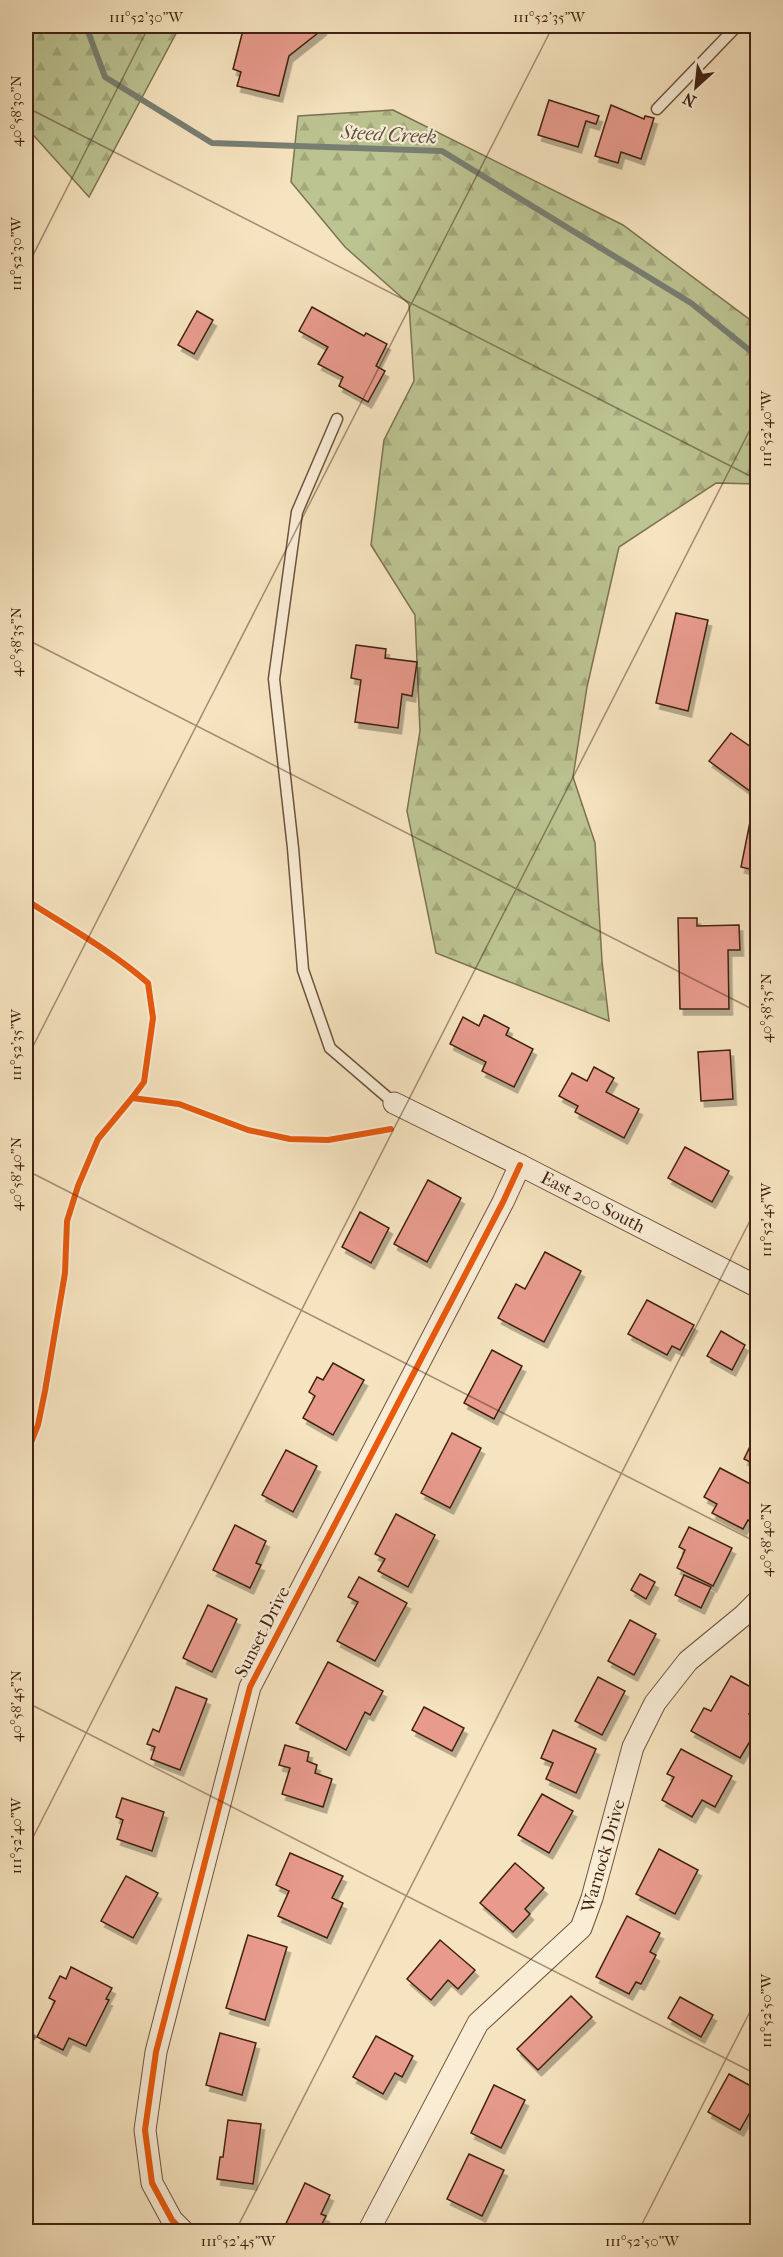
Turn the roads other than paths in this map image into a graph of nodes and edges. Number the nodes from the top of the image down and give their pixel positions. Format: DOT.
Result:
graph roads {
  1 [pos="738,26"];
  2 [pos="657,109"];
  3 [pos="337,419"];
  4 [pos="394,1103"];
  5 [pos="520,1165"];
  6 [pos="758,1287"];
  7 [pos="758,1601"];
  8 [pos="178,2226"];
  9 [pos="368,2232"];
  1 -- 2 [label="lane"];
  3 -- 4 [label="lane"];
  4 -- 5 [label="street, East 200 South"];
  5 -- 6 [label="street, East 200 South"];
  5 -- 8 [label="street, Sunset Drive"];
  7 -- 9 [label="street, Warnock Drive"];
}
